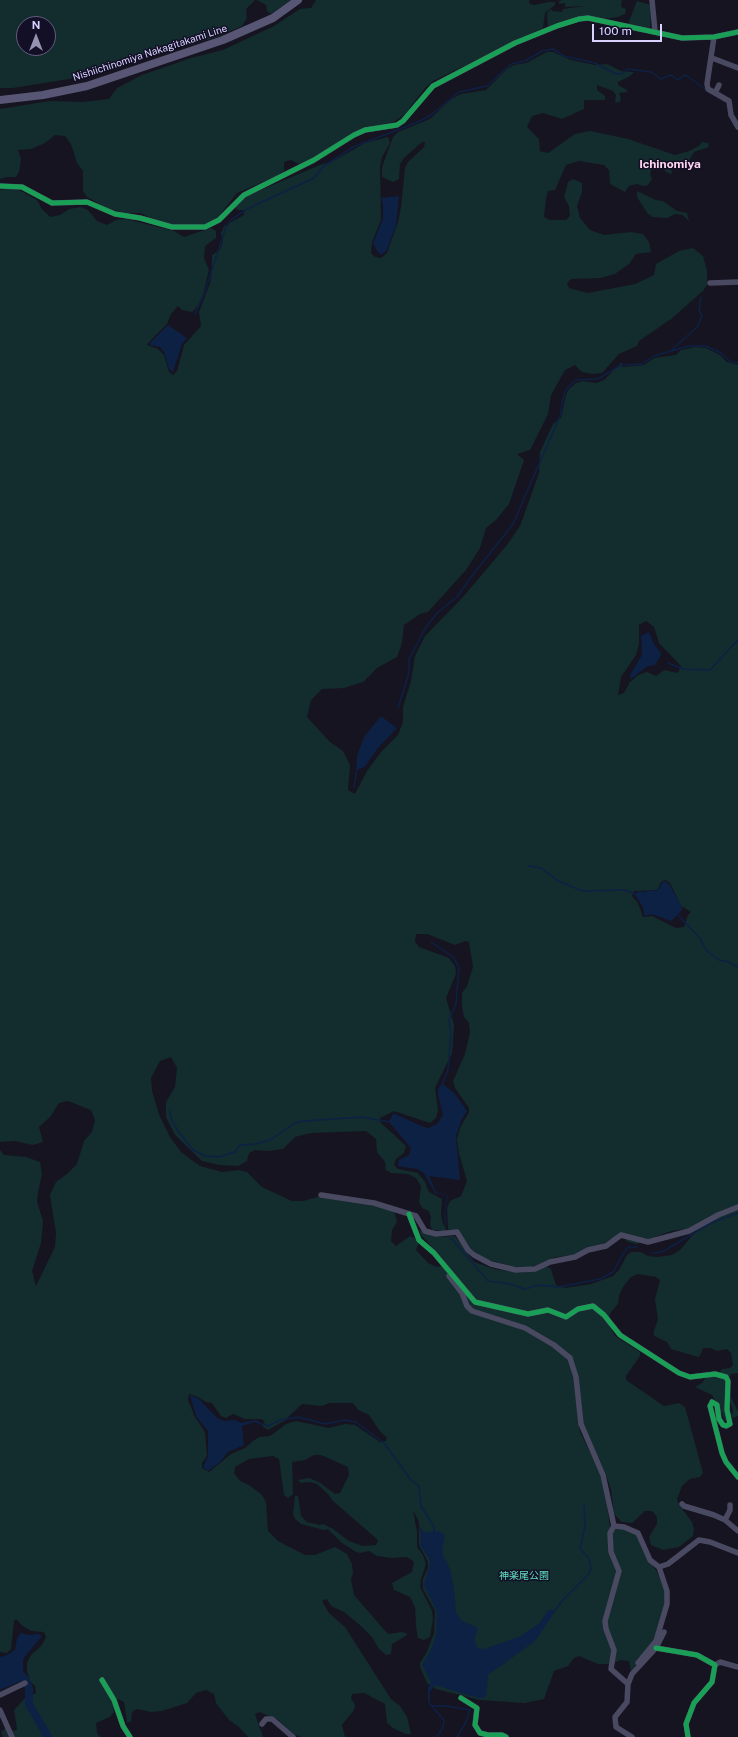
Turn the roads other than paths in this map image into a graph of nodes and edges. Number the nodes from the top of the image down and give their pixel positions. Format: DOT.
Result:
graph roads {
  1 [pos="298,0"];
  2 [pos="652,0"];
  3 [pos="655,31"];
  4 [pos="738,32"];
  5 [pos="714,37"];
  6 [pos="712,58"];
  7 [pos="738,68"];
  8 [pos="719,86"];
  9 [pos="715,93"];
  10 [pos="733,95"];
  11 [pos="2,98"];
  12 [pos="729,102"];
  13 [pos="738,127"];
  14 [pos="0,186"];
  15 [pos="738,282"];
  16 [pos="710,283"];
  17 [pos="321,1195"];
  18 [pos="738,1207"];
  19 [pos="409,1214"];
  20 [pos="441,1261"];
  21 [pos="738,1477"];
  22 [pos="682,1504"];
  23 [pos="730,1505"];
  24 [pos="725,1520"];
  25 [pos="614,1526"];
  26 [pos="738,1531"];
  27 [pos="738,1553"];
  28 [pos="659,1567"];
  29 [pos="664,1632"];
  30 [pos="656,1648"];
  31 [pos="715,1665"];
  32 [pos="638,1666"];
  33 [pos="738,1667"];
  34 [pos="102,1680"];
  35 [pos="25,1684"];
  36 [pos="628,1684"];
  37 [pos="0,1695"];
  38 [pos="461,1698"];
  39 [pos="0,1710"];
  40 [pos="262,1724"];
  41 [pos="629,1736"];
  42 [pos="12,1737"];
  43 [pos="130,1737"];
  44 [pos="293,1737"];
  45 [pos="506,1737"];
  46 [pos="688,1737"];
  1 -- 11 [label="main road, Nishiichinomiya Nakagitakami Line"];
  2 -- 3 [label="street"];
  3 -- 5 [label="street"];
  3 -- 14 [label="street"];
  4 -- 5 [label="street"];
  5 -- 6 [label="street"];
  6 -- 7 [label="street"];
  6 -- 9 [label="street"];
  8 -- 9 [label="street"];
  9 -- 12 [label="street"];
  10 -- 12 [label="street"];
  12 -- 13 [label="street"];
  15 -- 16 [label="street"];
  17 -- 19 [label="street"];
  18 -- 19 [label="street"];
  19 -- 20 [label="street"];
  20 -- 21 [label="street"];
  20 -- 25 [label="street"];
  22 -- 24 [label="street"];
  23 -- 24 [label="street"];
  24 -- 26 [label="street"];
  25 -- 28 [label="street"];
  25 -- 36 [label="street"];
  27 -- 28 [label="street"];
  28 -- 32 [label="street"];
  29 -- 30 [label="street"];
  30 -- 31 [label="street"];
  30 -- 32 [label="street"];
  31 -- 33 [label="street"];
  31 -- 46 [label="street"];
  32 -- 36 [label="street"];
  34 -- 43 [label="street"];
  35 -- 37 [label="street"];
  36 -- 41 [label="street"];
  38 -- 45 [label="street"];
  39 -- 42 [label="street"];
  40 -- 44 [label="street"];
}
